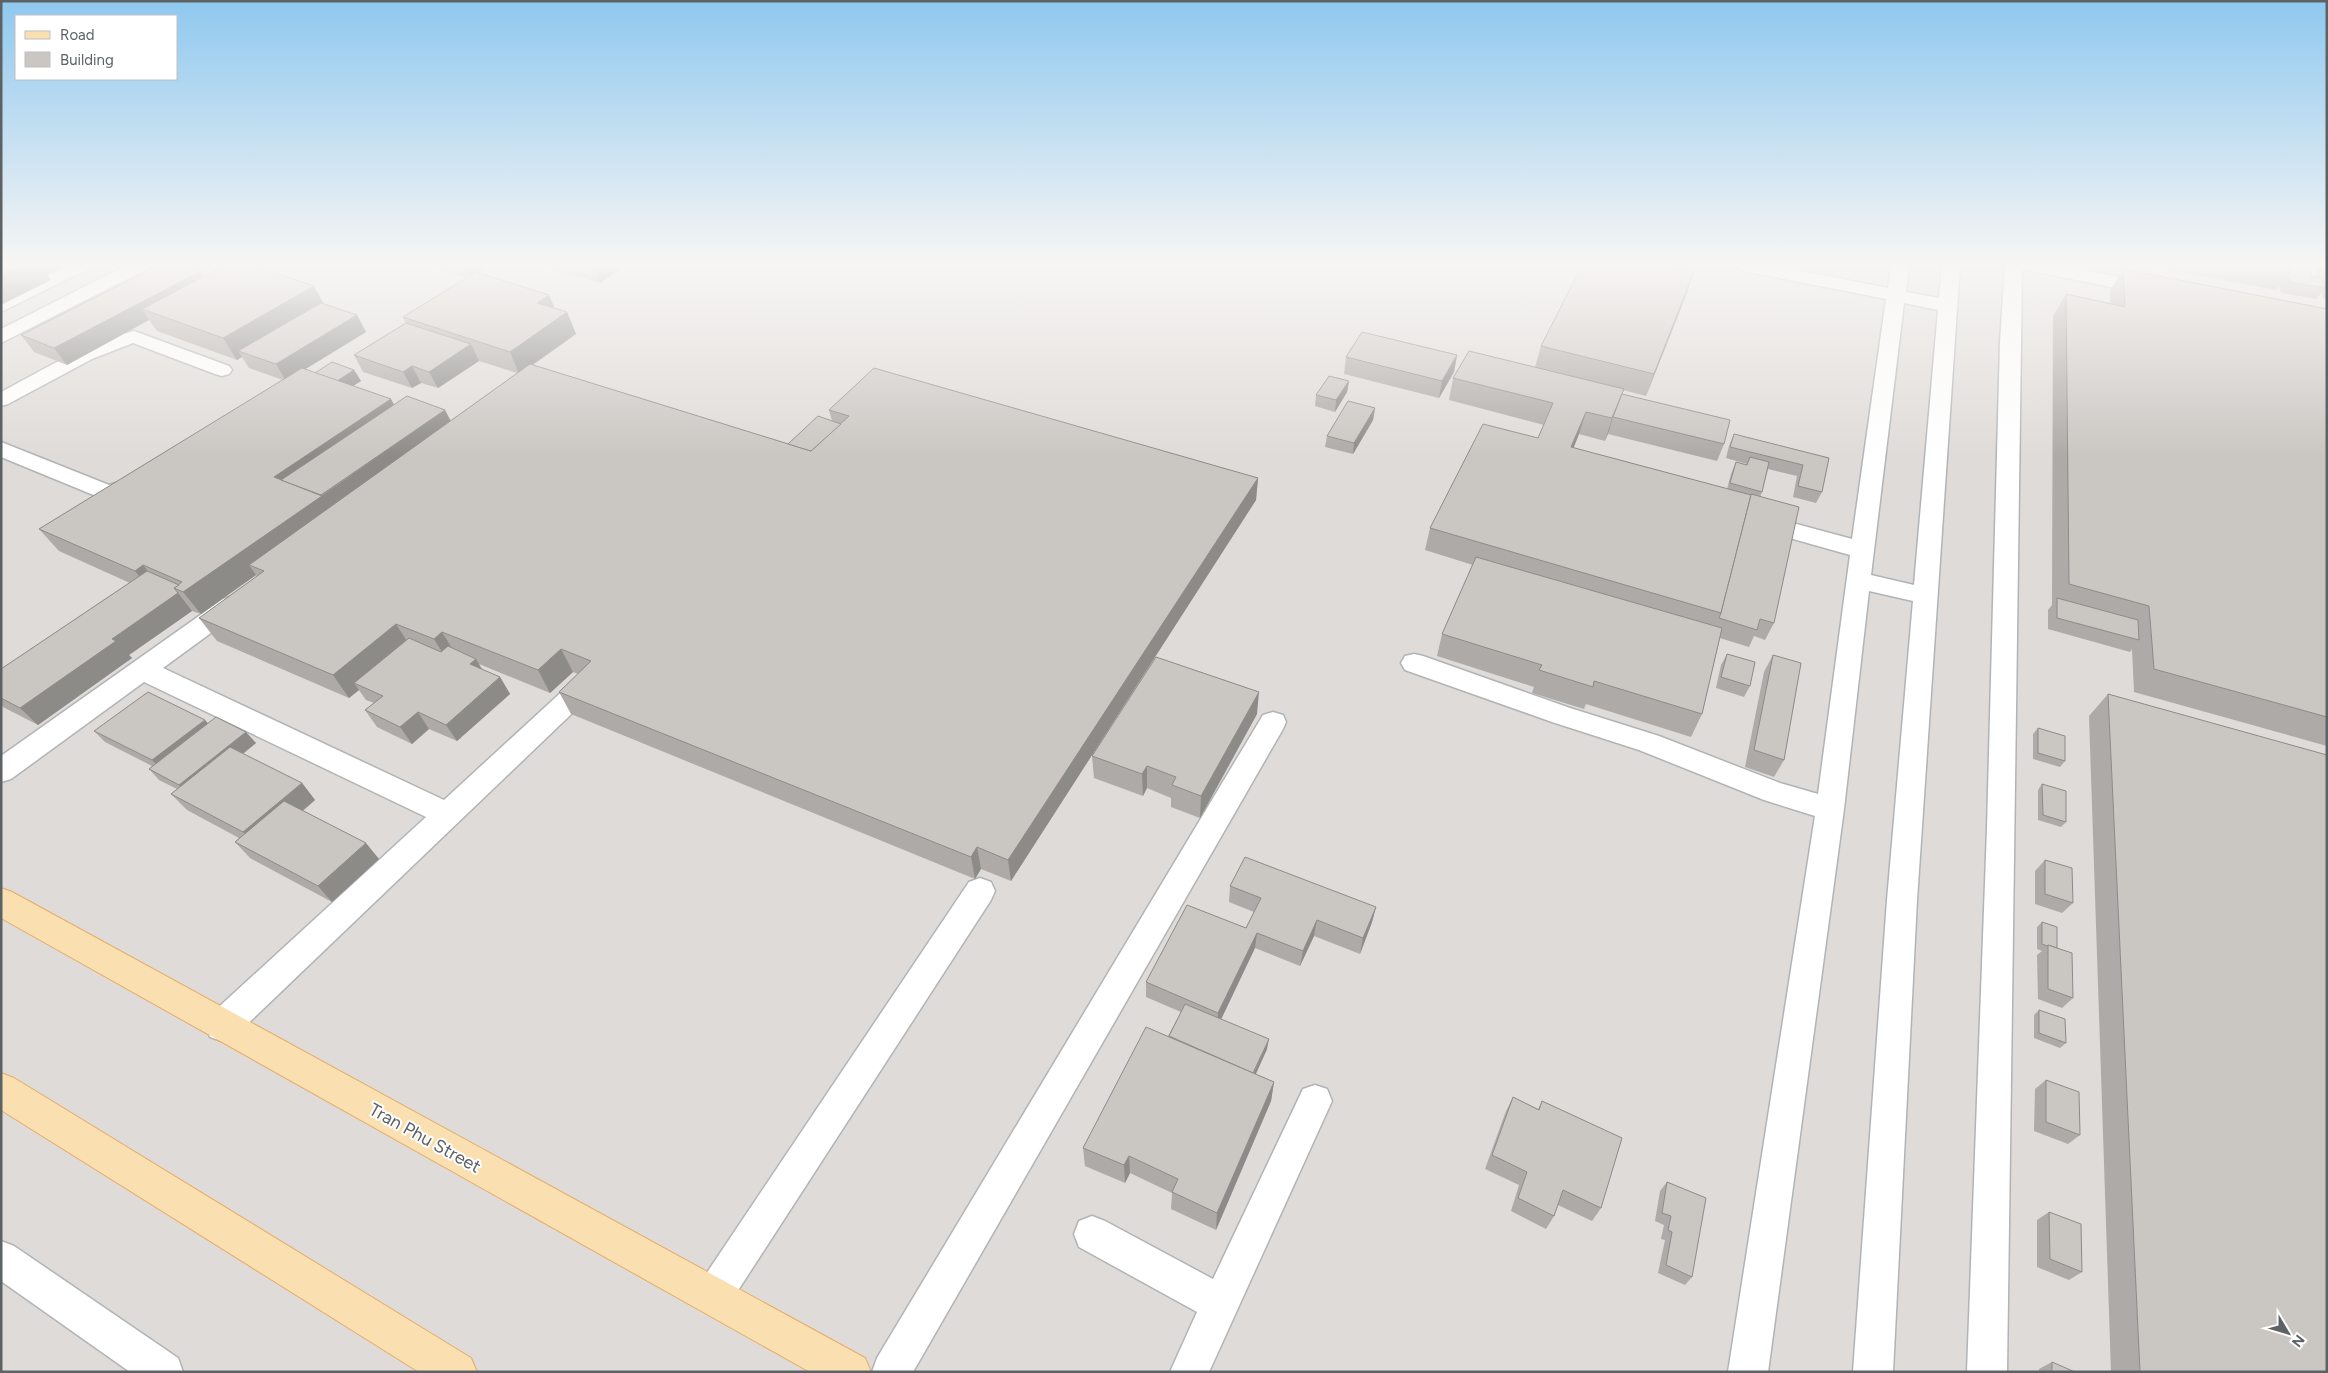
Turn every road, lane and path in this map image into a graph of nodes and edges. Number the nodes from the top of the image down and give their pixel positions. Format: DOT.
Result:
graph roads {
  1 [pos="17,329"];
  2 [pos="1892,329"];
  3 [pos="1946,329"];
  4 [pos="2011,329"];
  5 [pos="1,337"];
  6 [pos="222,370"];
  7 [pos="1,400"];
  8 [pos="1,450"];
  9 [pos="154,472"];
  10 [pos="1740,517"];
  11 [pos="1862,550"];
  12 [pos="1858,580"];
  13 [pos="250,592"];
  14 [pos="1926,596"];
  15 [pos="1414,663"];
  16 [pos="141,670"];
  17 [pos="577,692"];
  18 [pos="1273,722"];
  19 [pos="1,771"];
  20 [pos="1830,809"];
  21 [pos="447,814"];
  22 [pos="980,891"];
  23 [pos="1,902"];
  24 [pos="222,1026"];
  25 [pos="1,1090"];
  26 [pos="1316,1101"];
  27 [pos="1092,1234"];
  28 [pos="1,1259"];
  29 [pos="714,1296"];
  30 [pos="1221,1304"];
  31 [pos="164,1372"];
  32 [pos="457,1372"];
  33 [pos="851,1372"];
  34 [pos="891,1372"];
  35 [pos="1189,1372"];
  36 [pos="1748,1372"];
  37 [pos="1873,1372"];
  38 [pos="1987,1372"];
  1 -- 5 [label="street"];
  2 -- 11 [label="street"];
  3 -- 14 [label="street"];
  4 -- 38 [label="street"];
  6 -- 7 [label="lane"];
  8 -- 9 [label="street"];
  10 -- 11 [label="street"];
  11 -- 12 [label="street"];
  12 -- 14 [label="street"];
  12 -- 20 [label="street"];
  13 -- 16 [label="street"];
  14 -- 37 [label="street"];
  15 -- 20 [label="street"];
  16 -- 19 [label="street"];
  16 -- 21 [label="street"];
  17 -- 21 [label="street"];
  18 -- 34 [label="street"];
  20 -- 36 [label="street"];
  21 -- 24 [label="street"];
  22 -- 29 [label="street"];
  23 -- 24 [label="main road, Tran Phu Street"];
  24 -- 29 [label="main road, Tran Phu Street"];
  25 -- 32 [label="main road"];
  26 -- 30 [label="street"];
  27 -- 30 [label="street"];
  28 -- 31 [label="street"];
  29 -- 33 [label="main road, Tran Phu Street"];
  30 -- 35 [label="street"];
}
